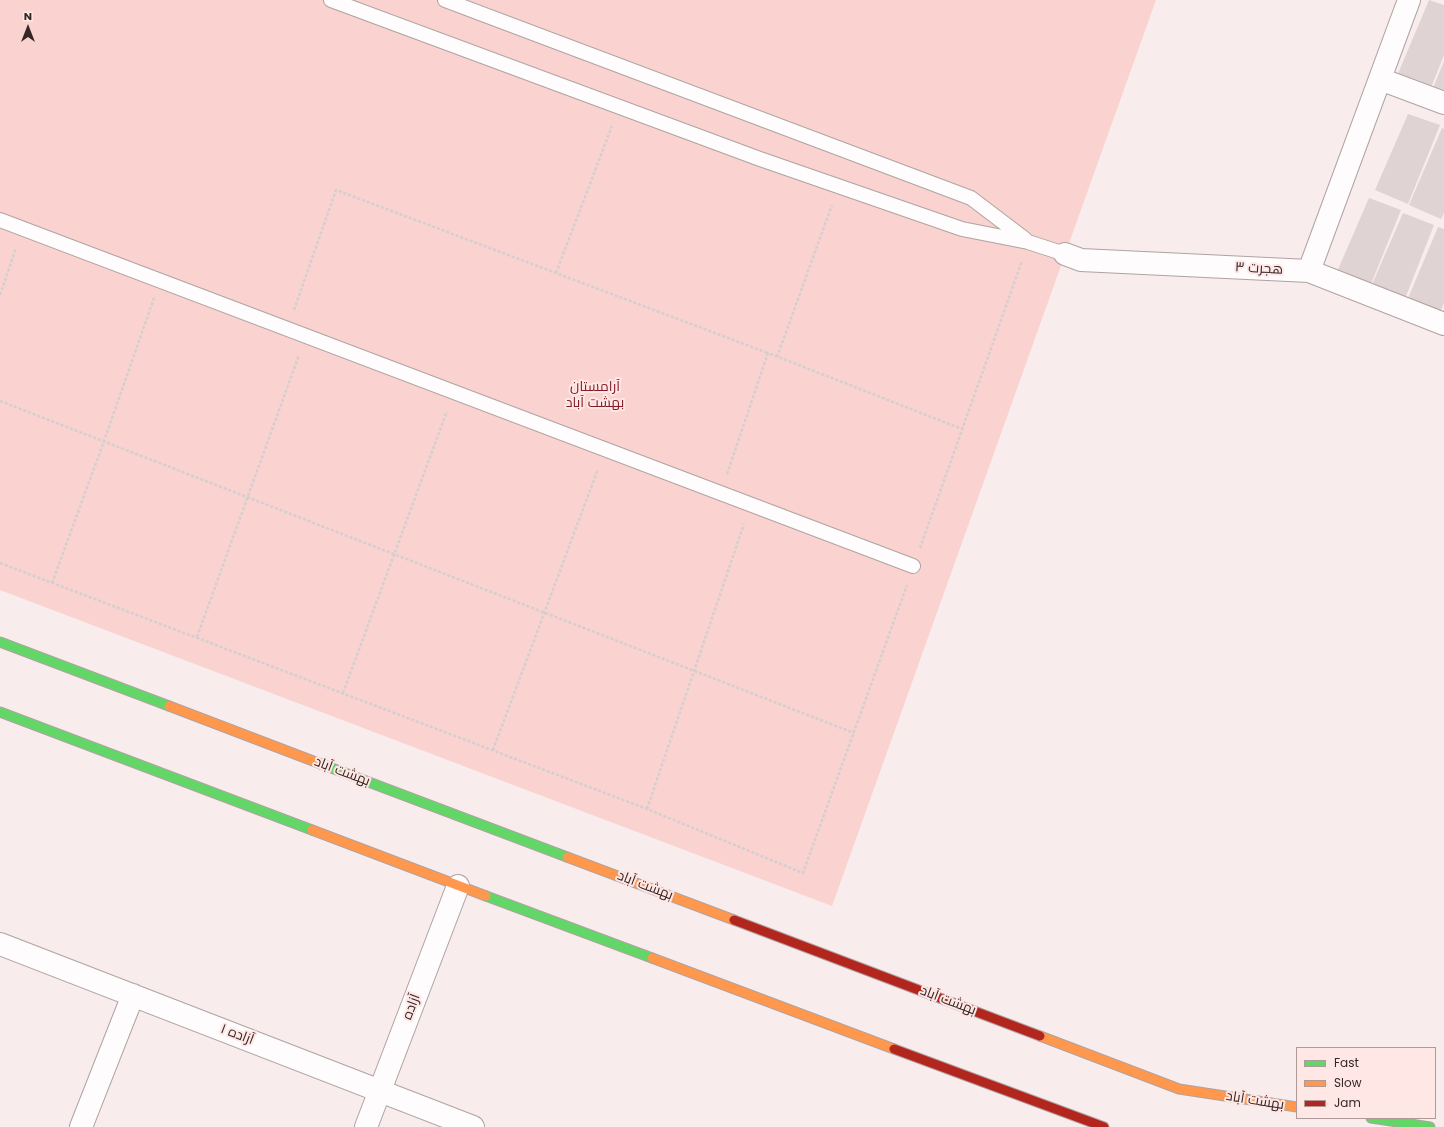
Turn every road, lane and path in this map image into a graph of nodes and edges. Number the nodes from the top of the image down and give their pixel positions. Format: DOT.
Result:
graph roads {
  1 [pos="331,0"];
  2 [pos="445,0"];
  3 [pos="1409,0"];
  4 [pos="1380,79"];
  5 [pos="1444,103"];
  6 [pos="619,106"];
  7 [pos="839,186"];
  8 [pos="0,220"];
  9 [pos="23,229"];
  10 [pos="1028,242"];
  11 [pos="1065,254"];
  12 [pos="1309,271"];
  13 [pos="556,273"];
  14 [pos="160,281"];
  15 [pos="0,295"];
  16 [pos="1444,324"];
  17 [pos="288,329"];
  18 [pos="306,336"];
  19 [pos="768,353"];
  20 [pos="777,357"];
  21 [pos="454,392"];
  22 [pos="0,401"];
  23 [pos="962,430"];
  24 [pos="104,441"];
  25 [pos="605,449"];
  26 [pos="721,493"];
  27 [pos="247,497"];
  28 [pos="751,504"];
  29 [pos="394,554"];
  30 [pos="0,563"];
  31 [pos="913,566"];
  32 [pos="52,582"];
  33 [pos="545,612"];
  34 [pos="197,637"];
  35 [pos="0,642"];
  36 [pos="695,671"];
  37 [pos="343,693"];
  38 [pos="0,712"];
  39 [pos="854,733"];
  40 [pos="493,750"];
  41 [pos="648,809"];
  42 [pos="458,886"];
  43 [pos="0,944"];
  44 [pos="132,995"];
  45 [pos="380,1091"];
  46 [pos="1296,1107"];
  47 [pos="1378,1119"];
  48 [pos="81,1127"];
  49 [pos="366,1127"];
  50 [pos="473,1127"];
  51 [pos="1104,1127"];
  52 [pos="1430,1127"];
  1 -- 6 [label="lane"];
  2 -- 10 [label="lane"];
  3 -- 4 [label="street"];
  4 -- 5 [label="street"];
  4 -- 12 [label="street"];
  6 -- 7 [label="lane"];
  6 -- 13 [label="path"];
  7 -- 10 [label="lane"];
  7 -- 20 [label="path"];
  8 -- 9 [label="lane"];
  9 -- 14 [label="lane"];
  9 -- 15 [label="path"];
  10 -- 11 [label="lane"];
  10 -- 23 [label="path"];
  11 -- 12 [label="street, هجرت ۳"];
  12 -- 16 [label="street, هجرت ۳"];
  13 -- 17 [label="path"];
  13 -- 19 [label="path"];
  14 -- 17 [label="lane"];
  14 -- 24 [label="path"];
  17 -- 18 [label="lane"];
  18 -- 21 [label="lane"];
  18 -- 27 [label="path"];
  19 -- 20 [label="path"];
  19 -- 26 [label="path"];
  20 -- 23 [label="path"];
  21 -- 25 [label="lane"];
  21 -- 29 [label="path"];
  22 -- 24 [label="path"];
  23 -- 31 [label="path"];
  24 -- 27 [label="path"];
  24 -- 32 [label="path"];
  25 -- 26 [label="lane"];
  25 -- 33 [label="path"];
  26 -- 28 [label="lane"];
  27 -- 29 [label="path"];
  27 -- 34 [label="path"];
  28 -- 31 [label="lane"];
  28 -- 36 [label="path"];
  29 -- 33 [label="path"];
  29 -- 37 [label="path"];
  30 -- 32 [label="path"];
  31 -- 39 [label="path"];
  32 -- 34 [label="path"];
  33 -- 36 [label="path"];
  33 -- 40 [label="path"];
  34 -- 37 [label="path"];
  35 -- 46 [label="street, بهشت آباد"];
  36 -- 39 [label="path"];
  36 -- 41 [label="path"];
  37 -- 40 [label="path"];
  38 -- 42 [label="street"];
  39 -- 41 [label="path"];
  40 -- 41 [label="path"];
  42 -- 45 [label="street, آزاده"];
  42 -- 51 [label="street"];
  43 -- 44 [label="street, آزاده ۱"];
  44 -- 45 [label="street, آزاده ۱"];
  44 -- 48 [label="street"];
  45 -- 49 [label="street, آزاده"];
  45 -- 50 [label="street, آزاده ۱"];
  47 -- 52 [label="street"];
}
